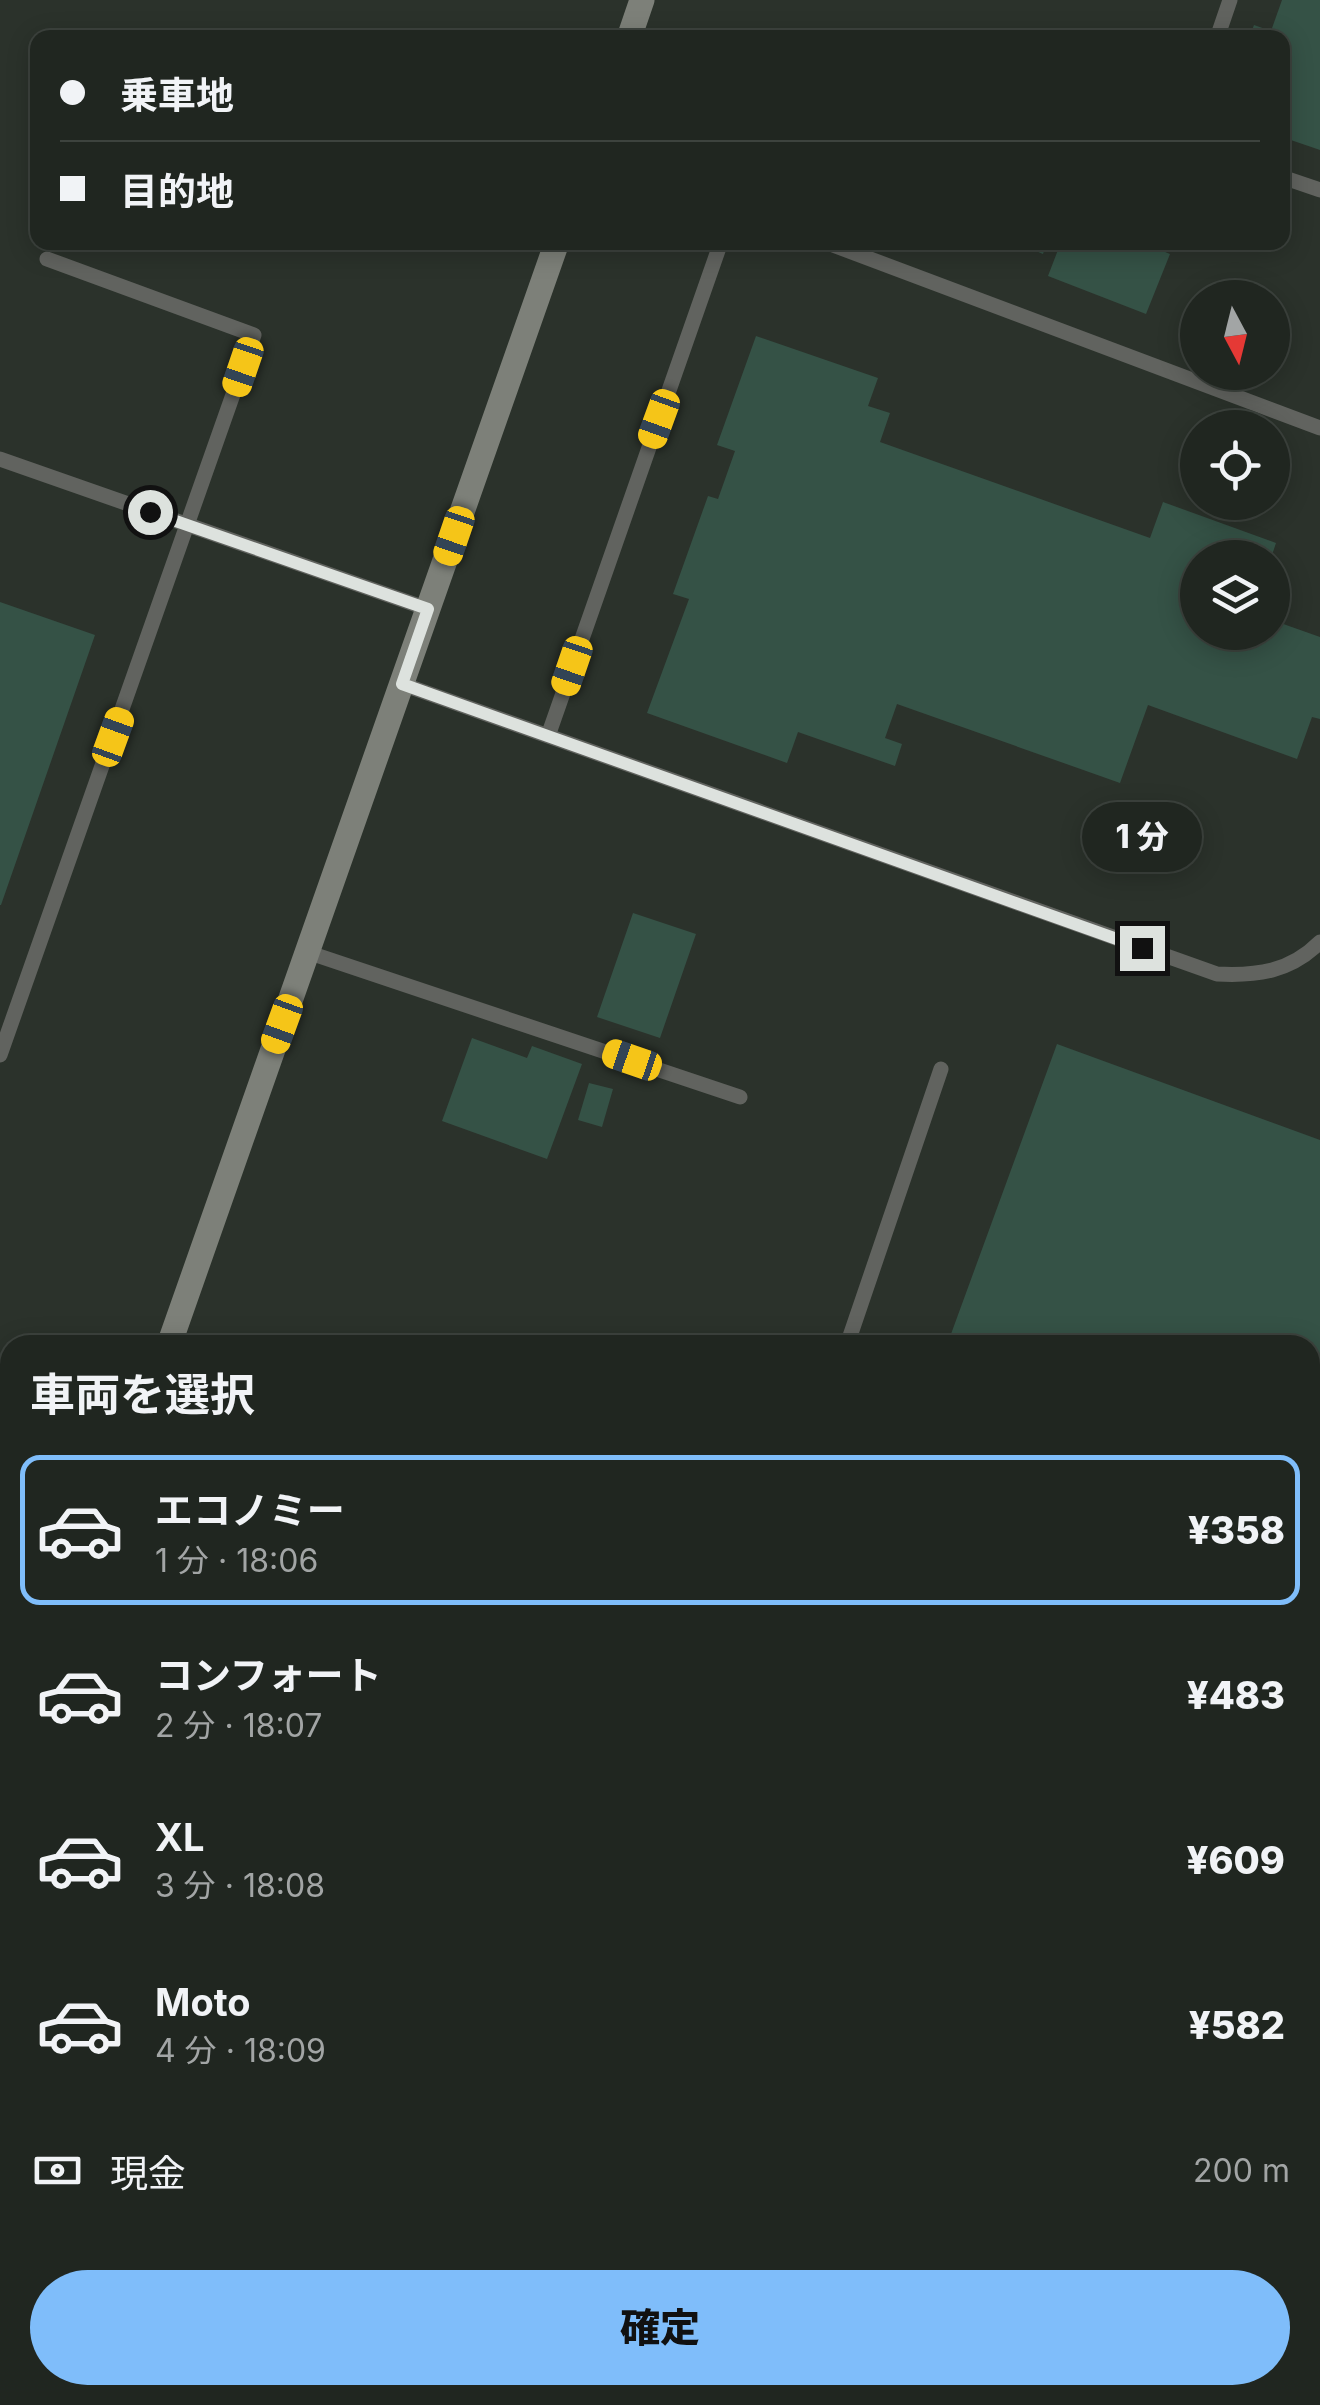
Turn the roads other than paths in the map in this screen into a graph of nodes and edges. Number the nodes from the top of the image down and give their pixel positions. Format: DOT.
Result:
graph roads {
  1 [pos="642,0"];
  2 [pos="1230,0"];
  3 [pos="632,30"];
  4 [pos="1220,30"];
  5 [pos="1290,180"];
  6 [pos="1320,190"];
  7 [pos="555,250"];
  8 [pos="717,250"];
  9 [pos="846,250"];
  10 [pos="47,258"];
  11 [pos="1320,428"];
  12 [pos="0,458"];
  13 [pos="188,525"];
  14 [pos="428,609"];
  15 [pos="402,684"];
  16 [pos="548,736"];
  17 [pos="1320,942"];
  18 [pos="308,952"];
  19 [pos="0,1054"];
  20 [pos="941,1069"];
  21 [pos="740,1096"];
  22 [pos="173,1335"];
  23 [pos="850,1335"];
  1 -- 3 [label="street"];
  2 -- 4 [label="lane"];
  5 -- 6 [label="lane"];
  7 -- 14 [label="street"];
  8 -- 16 [label="lane"];
  9 -- 11 [label="lane"];
  10 -- 13 [label="lane"];
  12 -- 13 [label="lane"];
  13 -- 14 [label="lane"];
  13 -- 19 [label="lane"];
  14 -- 15 [label="street"];
  15 -- 16 [label="lane"];
  15 -- 18 [label="street"];
  16 -- 17 [label="lane"];
  18 -- 21 [label="lane"];
  18 -- 22 [label="street"];
  20 -- 23 [label="lane"];
}
